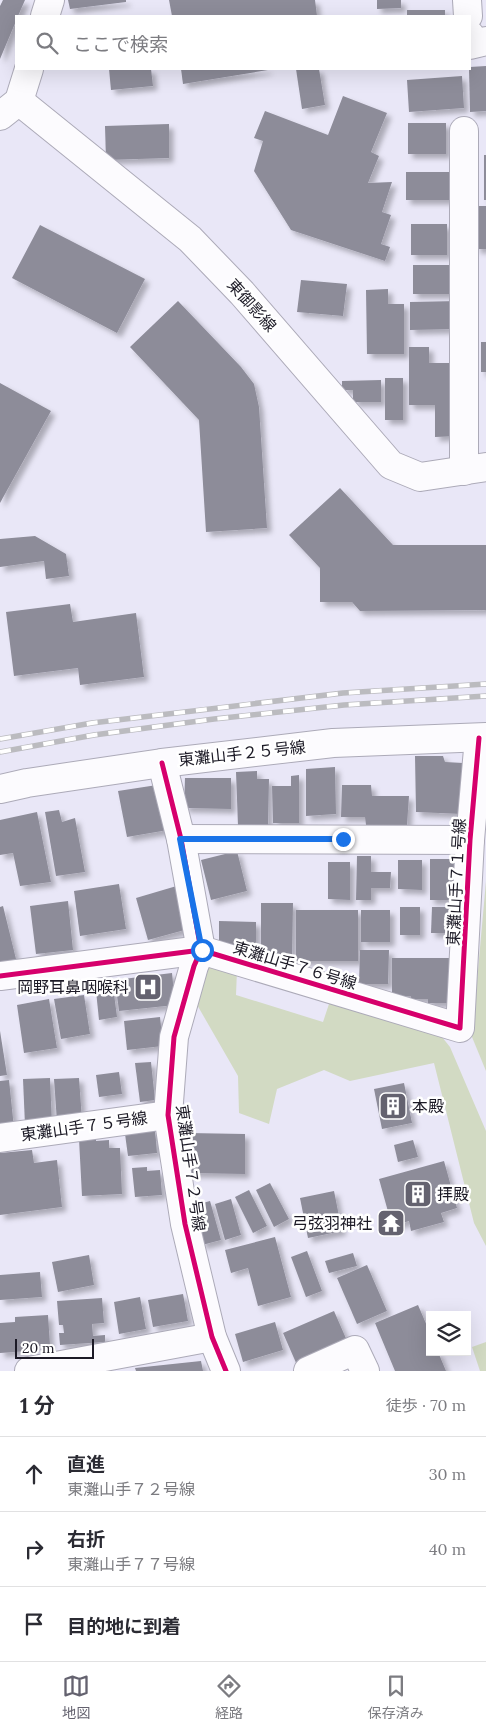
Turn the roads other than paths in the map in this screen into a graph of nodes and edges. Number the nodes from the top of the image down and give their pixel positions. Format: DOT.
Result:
graph roads {
  1 [pos="50,0"];
  2 [pos="467,0"];
  3 [pos="45,15"];
  4 [pos="468,15"];
  5 [pos="486,41"];
  6 [pos="471,45"];
  7 [pos="29,70"];
  8 [pos="10,108"];
  9 [pos="464,131"];
  10 [pos="475,469"];
  11 [pos="482,738"];
  12 [pos="162,762"];
  13 [pos="0,789"];
  14 [pos="180,839"];
  15 [pos="470,840"];
  16 [pos="202,950"];
  17 [pos="0,976"];
  18 [pos="460,1028"];
  19 [pos="168,1115"];
  20 [pos="0,1138"];
  21 [pos="212,1337"];
  22 [pos="28,1371"];
  23 [pos="226,1371"];
  24 [pos="308,1371"];
  25 [pos="365,1371"];
  1 -- 3 [label="street"];
  2 -- 4 [label="street"];
  5 -- 6 [label="street"];
  7 -- 8 [label="street"];
  8 -- 10 [label="street, 東御影線"];
  9 -- 10 [label="street"];
  11 -- 12 [label="street, 東灘山手２５号線"];
  11 -- 15 [label="street, 東灘山手７１号線"];
  12 -- 13 [label="street, 東灘山手２５号線"];
  12 -- 14 [label="street"];
  14 -- 15 [label="street"];
  14 -- 16 [label="street"];
  15 -- 18 [label="street, 東灘山手７１号線"];
  16 -- 17 [label="street, 東灘山手７６号線"];
  16 -- 18 [label="street, 東灘山手７６号線"];
  16 -- 19 [label="street, 東灘山手７２号線"];
  19 -- 20 [label="street, 東灘山手７５号線"];
  19 -- 21 [label="street, 東灘山手７２号線"];
  21 -- 22 [label="street"];
  21 -- 23 [label="street, 東灘山手７２号線"];
  24 -- 25 [label="street"];
}
